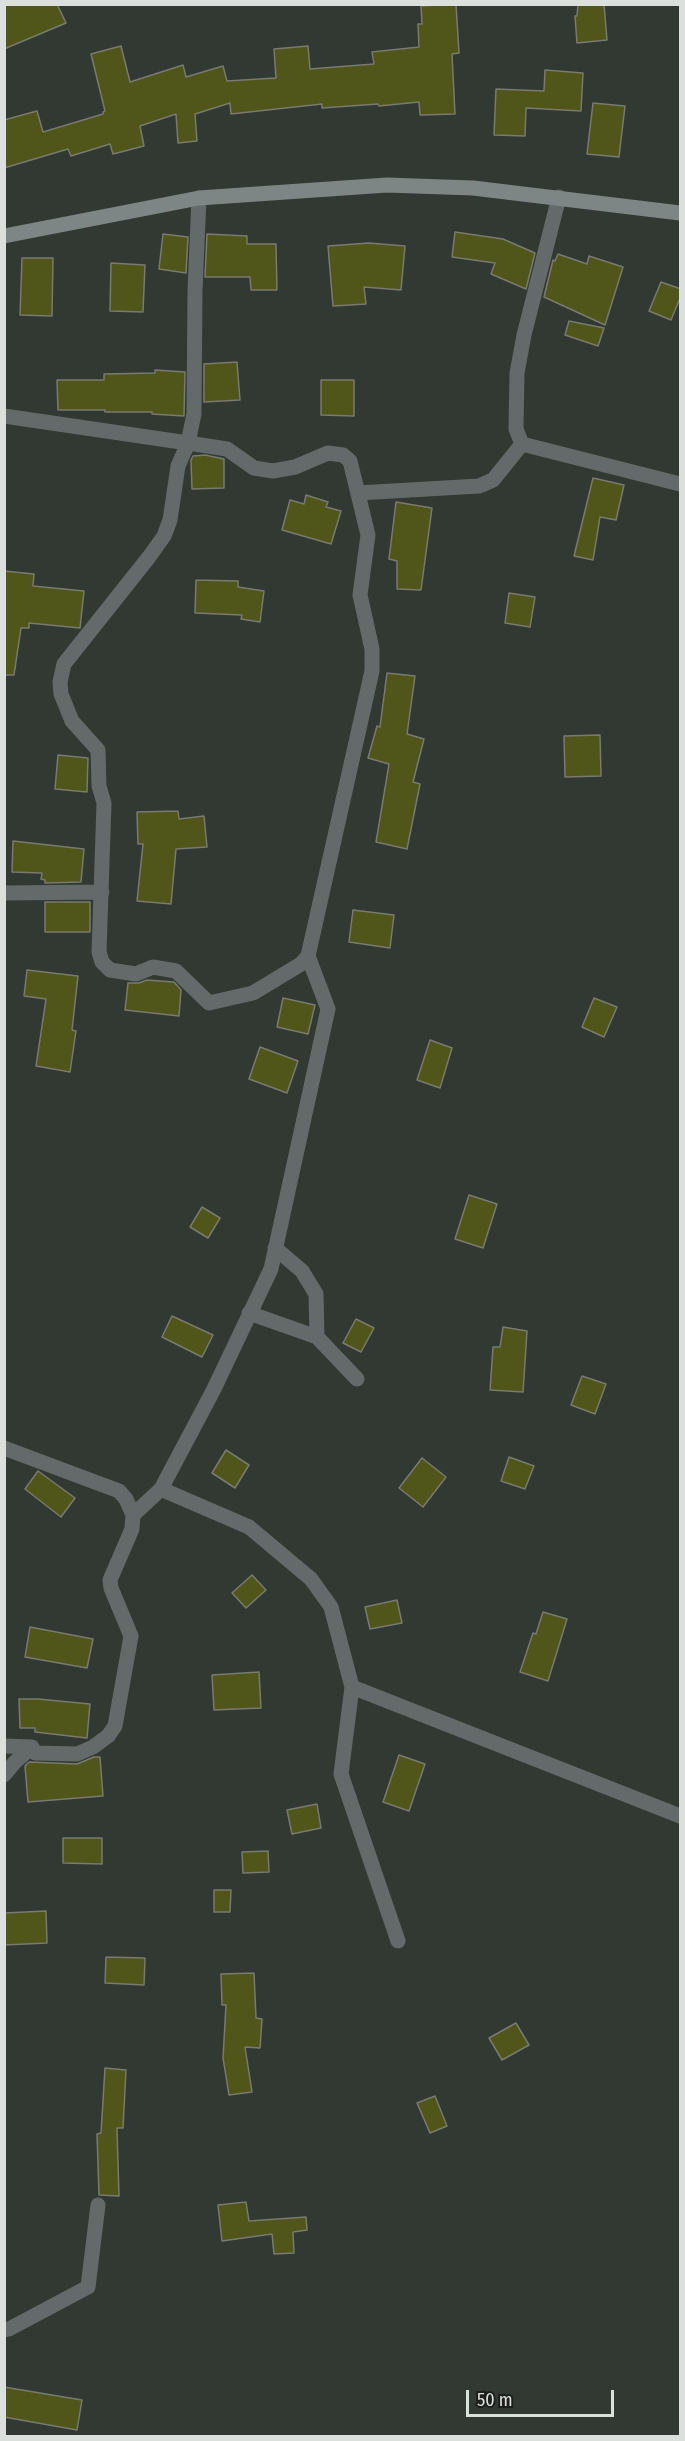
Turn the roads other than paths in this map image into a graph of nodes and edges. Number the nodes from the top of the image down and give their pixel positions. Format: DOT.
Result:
graph roads {
  1 [pos="559,197"];
  2 [pos="199,198"];
  3 [pos="681,213"];
  4 [pos="4,236"];
  5 [pos="4,416"];
  6 [pos="188,443"];
  7 [pos="522,444"];
  8 [pos="681,484"];
  9 [pos="358,494"];
  10 [pos="102,892"];
  11 [pos="4,893"];
  12 [pos="308,956"];
  13 [pos="275,1248"];
  14 [pos="249,1313"];
  15 [pos="317,1337"];
  16 [pos="357,1379"];
  17 [pos="4,1448"];
  18 [pos="161,1489"];
  19 [pos="133,1515"];
  20 [pos="352,1687"];
  21 [pos="4,1746"];
  22 [pos="32,1747"];
  23 [pos="4,1775"];
  24 [pos="681,1816"];
  25 [pos="398,1941"];
  26 [pos="98,2205"];
  27 [pos="4,2330"];
  1 -- 2 [label="street"];
  1 -- 3 [label="street"];
  1 -- 7 [label="street"];
  2 -- 4 [label="street"];
  2 -- 6 [label="street"];
  5 -- 6 [label="street"];
  6 -- 9 [label="street"];
  6 -- 10 [label="street"];
  7 -- 8 [label="street"];
  7 -- 9 [label="street"];
  9 -- 12 [label="street"];
  10 -- 11 [label="street"];
  10 -- 12 [label="street"];
  12 -- 13 [label="street"];
  13 -- 14 [label="street"];
  13 -- 15 [label="street"];
  14 -- 15 [label="street"];
  14 -- 18 [label="street"];
  15 -- 16 [label="street"];
  17 -- 19 [label="street"];
  18 -- 19 [label="street"];
  18 -- 20 [label="street"];
  19 -- 22 [label="street"];
  20 -- 24 [label="street"];
  20 -- 25 [label="street"];
  21 -- 22 [label="street"];
  22 -- 23 [label="street"];
  26 -- 27 [label="street"];
}
